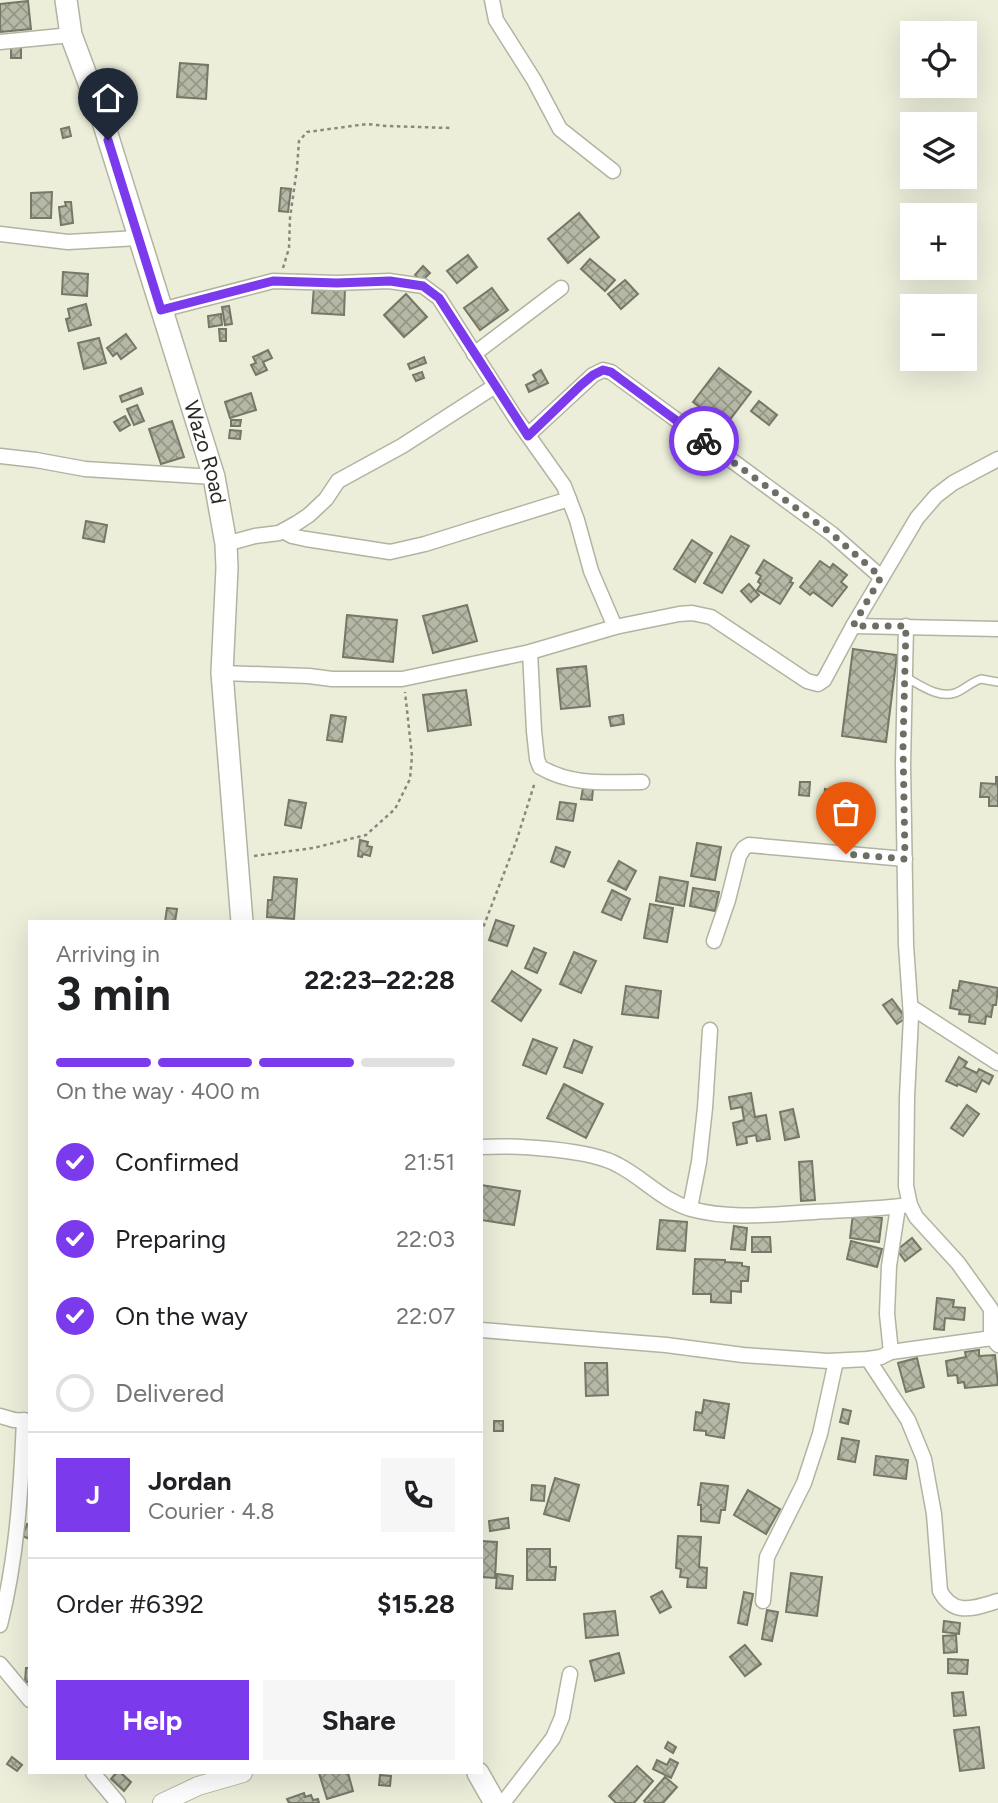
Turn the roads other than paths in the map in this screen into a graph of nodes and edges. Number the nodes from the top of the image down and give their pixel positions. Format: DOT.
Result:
graph roads {
  1 [pos="66,0"];
  2 [pos="492,0"];
  3 [pos="71,35"];
  4 [pos="0,42"];
  5 [pos="613,171"];
  6 [pos="0,234"];
  7 [pos="138,238"];
  8 [pos="561,288"];
  9 [pos="161,310"];
  10 [pos="474,354"];
  11 [pos="495,386"];
  12 [pos="528,436"];
  13 [pos="0,456"];
  14 [pos="998,459"];
  15 [pos="214,477"];
  16 [pos="569,499"];
  17 [pos="283,531"];
  18 [pos="226,544"];
  19 [pos="881,577"];
  20 [pos="853,626"];
  21 [pos="906,626"];
  22 [pos="615,627"];
  23 [pos="998,629"];
  24 [pos="530,652"];
  25 [pos="222,673"];
  26 [pos="905,676"];
  27 [pos="998,682"];
  28 [pos="642,782"];
  29 [pos="905,859"];
  30 [pos="242,920"];
  31 [pos="714,942"];
  32 [pos="911,1007"];
  33 [pos="710,1030"];
  34 [pos="998,1063"];
  35 [pos="483,1147"];
  36 [pos="904,1206"];
  37 [pos="690,1208"];
  38 [pos="483,1330"];
  39 [pos="995,1342"];
  40 [pos="891,1352"];
  41 [pos="868,1359"];
  42 [pos="836,1361"];
  43 [pos="0,1416"];
  44 [pos="27,1420"];
  45 [pos="763,1601"];
  46 [pos="998,1601"];
  47 [pos="0,1625"];
  48 [pos="0,1664"];
  49 [pos="570,1674"];
  50 [pos="28,1698"];
  51 [pos="94,1774"];
  52 [pos="240,1774"];
  53 [pos="479,1774"];
  54 [pos="118,1803"];
  55 [pos="162,1803"];
  56 [pos="495,1803"];
  57 [pos="503,1803"];
  1 -- 3 [label="main road, Wazo Road"];
  2 -- 5 [label="street"];
  3 -- 4 [label="street"];
  3 -- 7 [label="main road, Wazo Road"];
  6 -- 7 [label="street"];
  7 -- 9 [label="main road, Wazo Road"];
  8 -- 10 [label="street"];
  9 -- 10 [label="street"];
  9 -- 15 [label="main road, Wazo Road"];
  10 -- 11 [label="street"];
  11 -- 12 [label="street"];
  11 -- 17 [label="street"];
  12 -- 16 [label="street"];
  12 -- 19 [label="street"];
  13 -- 15 [label="street"];
  14 -- 19 [label="street"];
  15 -- 18 [label="main road, Wazo Road"];
  16 -- 17 [label="street"];
  16 -- 22 [label="street"];
  17 -- 18 [label="street"];
  18 -- 25 [label="main road, Wazo Road"];
  19 -- 20 [label="street"];
  20 -- 21 [label="street"];
  20 -- 22 [label="street"];
  21 -- 23 [label="street"];
  21 -- 26 [label="street"];
  22 -- 24 [label="street"];
  24 -- 25 [label="street"];
  24 -- 28 [label="street"];
  25 -- 30 [label="main road, Wazo Road"];
  26 -- 27 [label="lane"];
  26 -- 29 [label="street"];
  29 -- 31 [label="street"];
  29 -- 32 [label="street"];
  32 -- 34 [label="street"];
  32 -- 36 [label="street"];
  33 -- 37 [label="street"];
  35 -- 37 [label="street"];
  36 -- 37 [label="street"];
  36 -- 39 [label="street"];
  36 -- 40 [label="street"];
  38 -- 42 [label="street"];
  39 -- 40 [label="street"];
  40 -- 41 [label="street"];
  41 -- 42 [label="street"];
  41 -- 46 [label="street"];
  42 -- 45 [label="street"];
  43 -- 44 [label="street"];
  44 -- 47 [label="street"];
  48 -- 50 [label="street"];
  49 -- 57 [label="street"];
  51 -- 54 [label="street"];
  52 -- 55 [label="street"];
  53 -- 56 [label="main road"];
}
